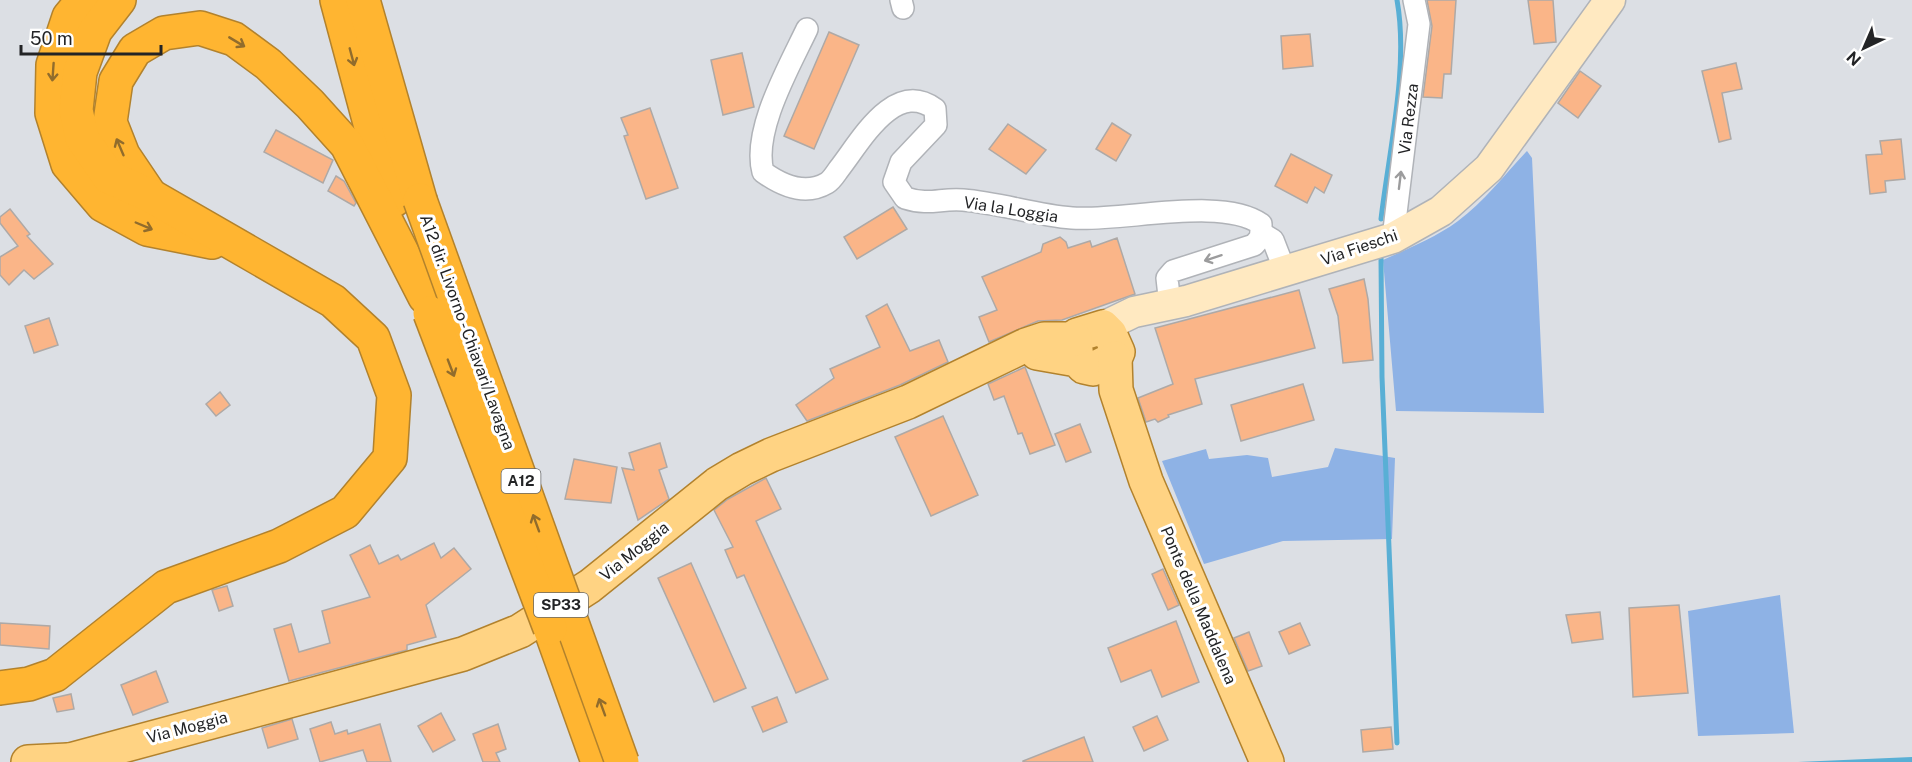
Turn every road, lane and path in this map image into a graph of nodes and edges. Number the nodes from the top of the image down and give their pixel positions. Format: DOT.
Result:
graph roads {
  1 [pos="83,0"];
  2 [pos="119,0"];
  3 [pos="337,0"];
  4 [pos="363,0"];
  5 [pos="375,0"];
  6 [pos="1414,0"];
  7 [pos="1610,0"];
  8 [pos="807,29"];
  9 [pos="403,143"];
  10 [pos="151,196"];
  11 [pos="1261,233"];
  12 [pos="1393,238"];
  13 [pos="234,246"];
  14 [pos="1285,271"];
  15 [pos="1172,304"];
  16 [pos="427,305"];
  17 [pos="1095,351"];
  18 [pos="0,688"];
  19 [pos="66,761"];
  20 [pos="28,762"];
  21 [pos="598,762"];
  22 [pos="622,762"];
  23 [pos="1267,762"];
  1 -- 13 [label="highway, one-way"];
  2 -- 10 [label="highway"];
  3 -- 16 [label="highway, A12, one-way"];
  4 -- 9 [label="highway, A12 dir. Livorno - Chiavari/Lavagna / A12"];
  5 -- 9 [label="highway"];
  12 -- 6 [label="street, Via Rezza, one-way"];
  7 -- 12 [label="street, Via Fieschi"];
  8 -- 11 [label="street, Via la Loggia"];
  22 -- 9 [label="highway, A12 dir. Livorno - Chiavari/Lavagna / A12, one-way, bridge"];
  10 -- 13 [label="highway"];
  10 -- 16 [label="highway, one-way"];
  11 -- 14 [label="street, Via la Loggia"];
  11 -- 15 [label="street, one-way"];
  12 -- 14 [label="street, Via Fieschi / SP33"];
  13 -- 18 [label="highway"];
  14 -- 15 [label="street, Via Fieschi / SP33"];
  15 -- 17 [label="street, Via Moggia / SP33"];
  16 -- 21 [label="highway, A12, one-way, bridge"];
  17 -- 19 [label="main road, Via Moggia / SP33"];
  17 -- 23 [label="main road, Ponte della Maddalena"];
  19 -- 20 [label="main road, Via Moggia / SP33"];
}
